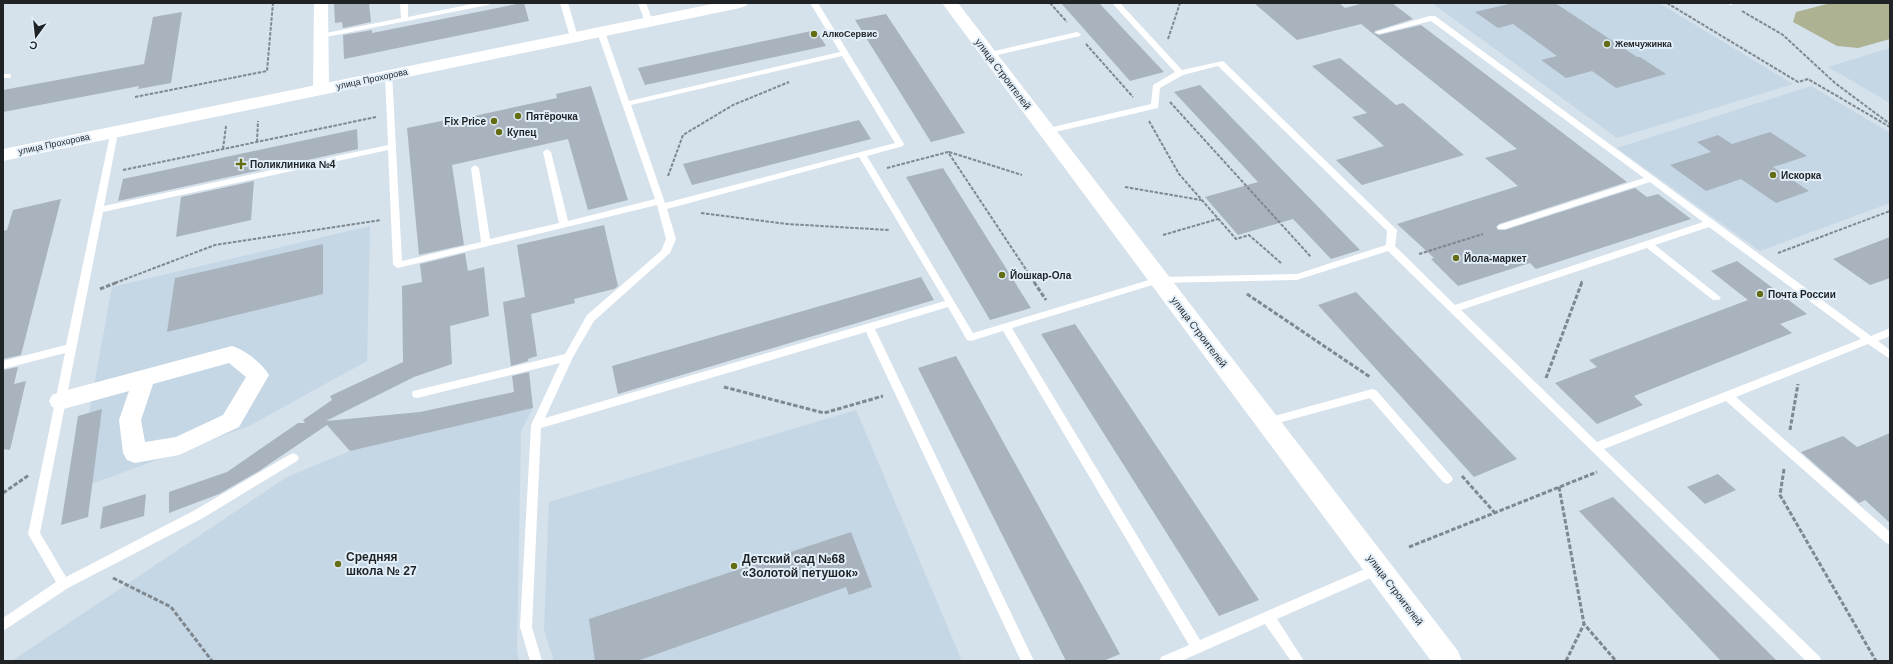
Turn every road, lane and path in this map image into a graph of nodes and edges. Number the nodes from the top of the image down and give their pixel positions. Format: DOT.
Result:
graph roads {
  1 [pos="273,3"];
  2 [pos="320,3"];
  3 [pos="404,3"];
  4 [pos="488,3"];
  5 [pos="564,3"];
  6 [pos="642,3"];
  7 [pos="740,3"];
  8 [pos="814,3"];
  9 [pos="950,3"];
  10 [pos="1050,3"];
  11 [pos="1116,3"];
  12 [pos="1180,3"];
  13 [pos="1667,3"];
  14 [pos="1729,3"];
  15 [pos="406,19"];
  16 [pos="649,22"];
  17 [pos="600,32"];
  18 [pos="1379,32"];
  19 [pos="1077,34"];
  20 [pos="321,36"];
  21 [pos="574,37"];
  22 [pos="1156,46"];
  23 [pos="844,53"];
  24 [pos="989,55"];
  25 [pos="815,60"];
  26 [pos="1180,73"];
  27 [pos="389,76"];
  28 [pos="1156,87"];
  29 [pos="321,90"];
  30 [pos="135,97"];
  31 [pos="626,104"];
  32 [pos="1143,108"];
  33 [pos="390,114"];
  34 [pos="258,117"];
  35 [pos="226,123"];
  36 [pos="1890,124"];
  37 [pos="1890,127"];
  38 [pos="1047,131"];
  39 [pos="114,132"];
  40 [pos="257,142"];
  41 [pos="392,147"];
  42 [pos="223,149"];
  43 [pos="546,152"];
  44 [pos="948,152"];
  45 [pos="862,154"];
  46 [pos="3,155"];
  47 [pos="475,168"];
  48 [pos="872,172"];
  49 [pos="106,174"];
  50 [pos="1022,175"];
  51 [pos="1651,179"];
  52 [pos="1125,187"];
  53 [pos="1202,200"];
  54 [pos="661,204"];
  55 [pos="98,210"];
  56 [pos="1890,211"];
  57 [pos="396,217"];
  58 [pos="1218,219"];
  59 [pos="1710,223"];
  60 [pos="564,224"];
  61 [pos="1502,227"];
  62 [pos="908,231"];
  63 [pos="1483,234"];
  64 [pos="1163,235"];
  65 [pos="486,243"];
  66 [pos="1648,244"];
  67 [pos="1390,247"];
  68 [pos="1403,259"];
  69 [pos="1759,259"];
  70 [pos="1588,264"];
  71 [pos="1322,269"];
  72 [pos="1298,277"];
  73 [pos="1159,280"];
  74 [pos="81,297"];
  75 [pos="1716,298"];
  76 [pos="951,303"];
  77 [pos="1454,309"];
  78 [pos="1054,312"];
  79 [pos="868,327"];
  80 [pos="1006,327"];
  81 [pos="1890,332"];
  82 [pos="1869,340"];
  83 [pos="71,348"];
  84 [pos="1890,356"];
  85 [pos="568,358"];
  86 [pos="3,365"];
  87 [pos="1801,367"];
  88 [pos="144,378"];
  89 [pos="692,379"];
  90 [pos="899,392"];
  91 [pos="417,394"];
  92 [pos="1541,394"];
  93 [pos="1728,396"];
  94 [pos="60,401"];
  95 [pos="1267,422"];
  96 [pos="536,425"];
  97 [pos="1596,447"];
  98 [pos="1787,449"];
  99 [pos="293,458"];
  100 [pos="48,460"];
  101 [pos="1614,466"];
  102 [pos="1447,479"];
  103 [pos="1559,487"];
  104 [pos="3,493"];
  105 [pos="1890,539"];
  106 [pos="1409,548"];
  107 [pos="94,569"];
  108 [pos="1378,569"];
  109 [pos="64,584"];
  110 [pos="1268,617"];
  111 [pos="1584,624"];
  112 [pos="3,626"];
  113 [pos="1197,647"];
  114 [pos="1171,660"];
  115 [pos="212,661"];
  116 [pos="536,661"];
  117 [pos="1028,661"];
  118 [pos="1298,661"];
  119 [pos="1448,661"];
  120 [pos="1566,661"];
  121 [pos="1616,661"];
  122 [pos="1815,661"];
  123 [pos="1876,661"];
  1 -- 30 [label="path"];
  2 -- 20 [label="street"];
  3 -- 15 [label="lane"];
  4 -- 15 [label="lane"];
  5 -- 21 [label="lane"];
  6 -- 16 [label="lane"];
  7 -- 16 [label="main road, улица Прохорова"];
  8 -- 23 [label="lane"];
  9 -- 24 [label="main road, улица Строителей"];
  10 -- 19 [label="path"];
  11 -- 22 [label="lane"];
  12 -- 22 [label="path"];
  13 -- 37 [label="path"];
  14 -- 36 [label="path"];
  15 -- 20 [label="lane"];
  16 -- 17 [label="main road, улица Прохорова"];
  17 -- 21 [label="main road, улица Прохорова"];
  17 -- 31 [label="lane"];
  18 -- 51 [label="lane"];
  19 -- 24 [label="lane"];
  19 -- 32 [label="path"];
  20 -- 29 [label="street"];
  21 -- 27 [label="main road, улица Прохорова"];
  22 -- 26 [label="lane"];
  23 -- 25 [label="lane"];
  23 -- 45 [label="lane"];
  24 -- 38 [label="main road, улица Строителей"];
  25 -- 31 [label="lane"];
  25 -- 54 [label="path"];
  26 -- 28 [label="lane"];
  26 -- 67 [label="lane"];
  27 -- 29 [label="main road, улица Прохорова"];
  27 -- 33 [label="lane"];
  28 -- 32 [label="lane"];
  28 -- 71 [label="path"];
  29 -- 39 [label="main road, улица Прохорова"];
  31 -- 54 [label="lane"];
  32 -- 38 [label="lane"];
  32 -- 53 [label="path"];
  33 -- 40 [label="path"];
  33 -- 41 [label="lane"];
  34 -- 40 [label="path"];
  35 -- 42 [label="path"];
  38 -- 73 [label="main road, улица Строителей"];
  39 -- 46 [label="main road, улица Прохорова"];
  39 -- 49 [label="lane"];
  40 -- 42 [label="path"];
  41 -- 55 [label="lane"];
  41 -- 57 [label="lane"];
  42 -- 49 [label="path"];
  43 -- 60 [label="lane"];
  44 -- 48 [label="path"];
  44 -- 50 [label="path"];
  44 -- 78 [label="path"];
  45 -- 48 [label="lane"];
  45 -- 54 [label="lane"];
  47 -- 65 [label="lane"];
  48 -- 62 [label="lane"];
  49 -- 55 [label="lane"];
  51 -- 59 [label="lane"];
  51 -- 61 [label="lane"];
  52 -- 53 [label="path"];
  53 -- 58 [label="path"];
  54 -- 60 [label="lane"];
  54 -- 62 [label="path"];
  54 -- 85 [label="lane"];
  55 -- 74 [label="lane"];
  56 -- 69 [label="path"];
  57 -- 65 [label="lane"];
  57 -- 74 [label="path"];
  58 -- 64 [label="path"];
  58 -- 72 [label="path"];
  59 -- 66 [label="lane"];
  59 -- 69 [label="lane"];
  60 -- 65 [label="lane"];
  62 -- 76 [label="lane"];
  63 -- 68 [label="path"];
  66 -- 70 [label="lane"];
  66 -- 75 [label="lane"];
  67 -- 68 [label="lane"];
  67 -- 71 [label="lane"];
  68 -- 77 [label="lane"];
  69 -- 82 [label="lane"];
  70 -- 77 [label="lane"];
  70 -- 92 [label="path"];
  71 -- 72 [label="lane"];
  72 -- 73 [label="lane"];
  73 -- 78 [label="lane"];
  73 -- 95 [label="main road, улица Строителей"];
  74 -- 83 [label="lane"];
  76 -- 79 [label="lane"];
  76 -- 80 [label="lane"];
  77 -- 92 [label="lane"];
  78 -- 80 [label="lane"];
  79 -- 89 [label="lane"];
  79 -- 90 [label="lane"];
  80 -- 113 [label="lane"];
  81 -- 82 [label="lane"];
  82 -- 84 [label="lane"];
  82 -- 87 [label="lane"];
  83 -- 86 [label="lane"];
  83 -- 94 [label="lane"];
  85 -- 91 [label="lane"];
  85 -- 96 [label="lane"];
  87 -- 93 [label="lane"];
  87 -- 98 [label="path"];
  88 -- 88 [label="street"];
  88 -- 94 [label="street"];
  89 -- 90 [label="path"];
  89 -- 96 [label="lane"];
  90 -- 117 [label="lane"];
  92 -- 97 [label="lane"];
  93 -- 97 [label="lane"];
  93 -- 98 [label="lane"];
  94 -- 100 [label="lane"];
  95 -- 102 [label="lane"];
  95 -- 108 [label="main road, улица Строителей"];
  96 -- 116 [label="lane"];
  97 -- 101 [label="lane"];
  98 -- 105 [label="lane"];
  98 -- 123 [label="path"];
  99 -- 107 [label="lane"];
  100 -- 104 [label="path"];
  100 -- 109 [label="lane"];
  101 -- 103 [label="path"];
  101 -- 122 [label="lane"];
  103 -- 106 [label="path"];
  103 -- 111 [label="path"];
  107 -- 109 [label="lane"];
  107 -- 115 [label="path"];
  108 -- 110 [label="lane"];
  108 -- 119 [label="main road, улица Строителей"];
  109 -- 112 [label="lane"];
  110 -- 113 [label="lane"];
  110 -- 118 [label="lane"];
  111 -- 120 [label="path"];
  111 -- 121 [label="path"];
  113 -- 114 [label="lane"];
}
